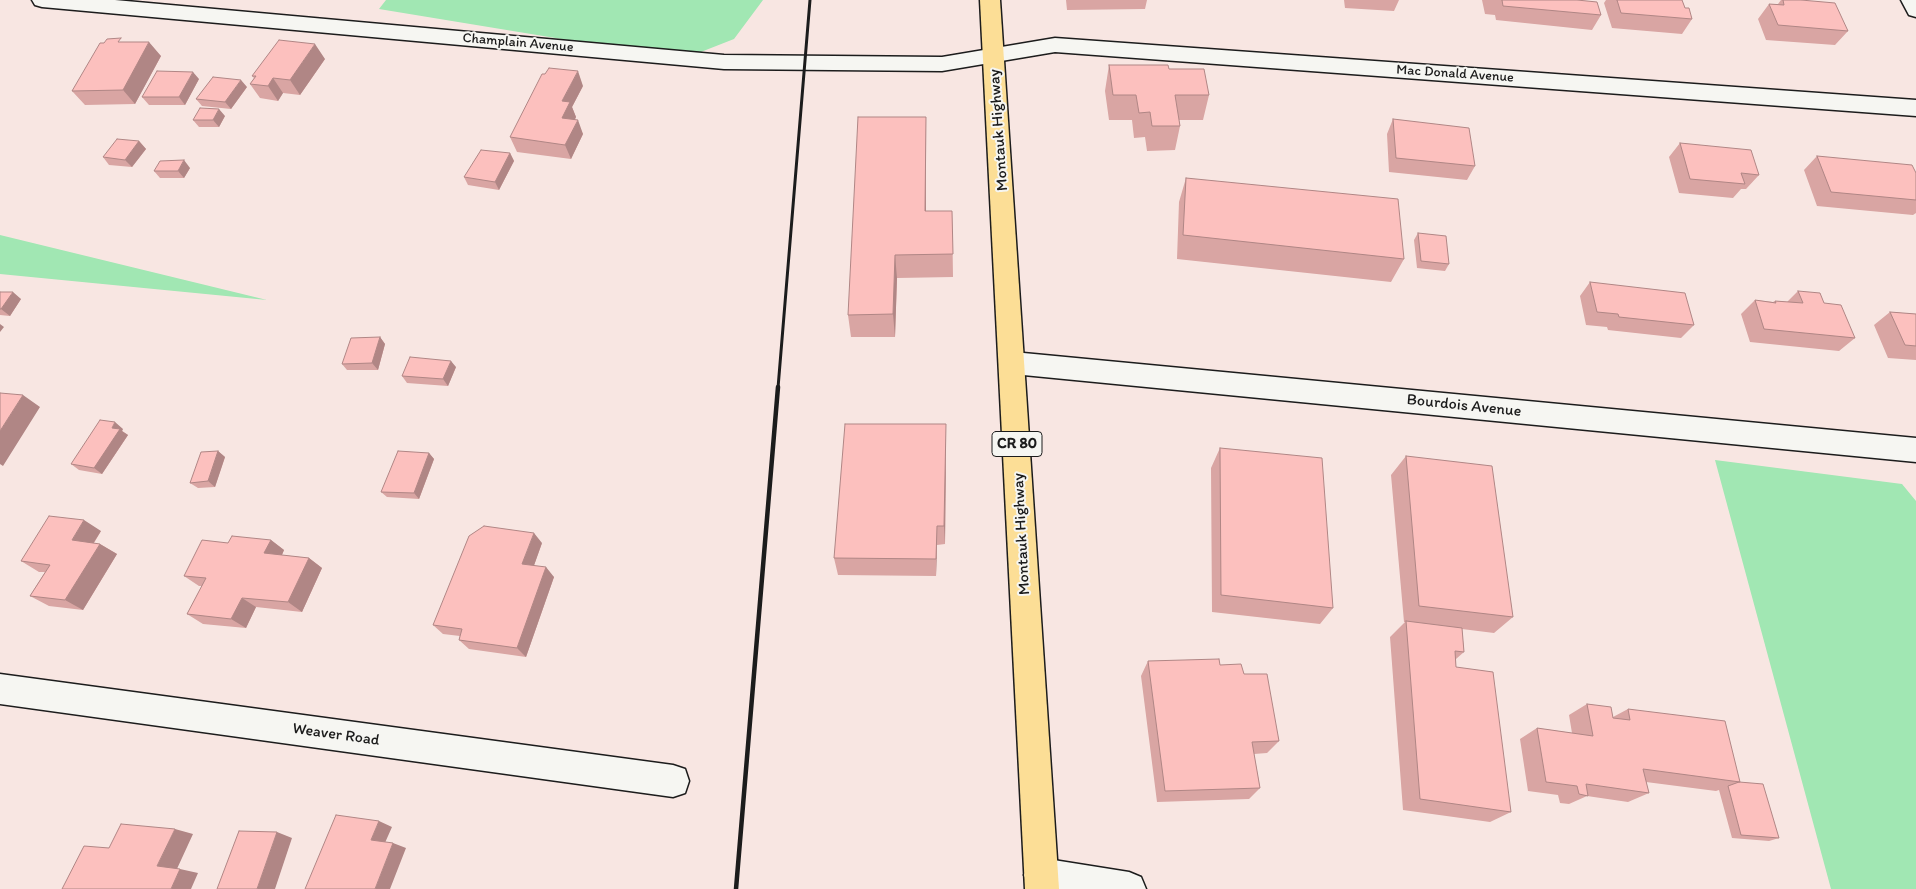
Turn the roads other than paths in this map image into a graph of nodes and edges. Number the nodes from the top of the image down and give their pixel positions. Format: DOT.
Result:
graph roads {
  1 [pos="42,0"];
  2 [pos="990,0"];
  3 [pos="1910,0"];
  4 [pos="1916,10"];
  5 [pos="994,55"];
  6 [pos="1916,108"];
  7 [pos="1013,363"];
  8 [pos="1916,450"];
  9 [pos="0,689"];
  10 [pos="672,781"];
  11 [pos="1041,882"];
  12 [pos="1129,889"];
  1 -- 5 [label="street, Champlain Avenue"];
  2 -- 5 [label="main road, Montauk Highway / CR 80"];
  3 -- 4 [label="street"];
  5 -- 6 [label="street, Mac Donald Avenue"];
  5 -- 7 [label="main road, Montauk Highway / CR 80"];
  7 -- 8 [label="street, Bourdois Avenue"];
  7 -- 11 [label="main road, Montauk Highway / CR 80"];
  9 -- 10 [label="street, Weaver Road"];
  11 -- 12 [label="street"];
}
